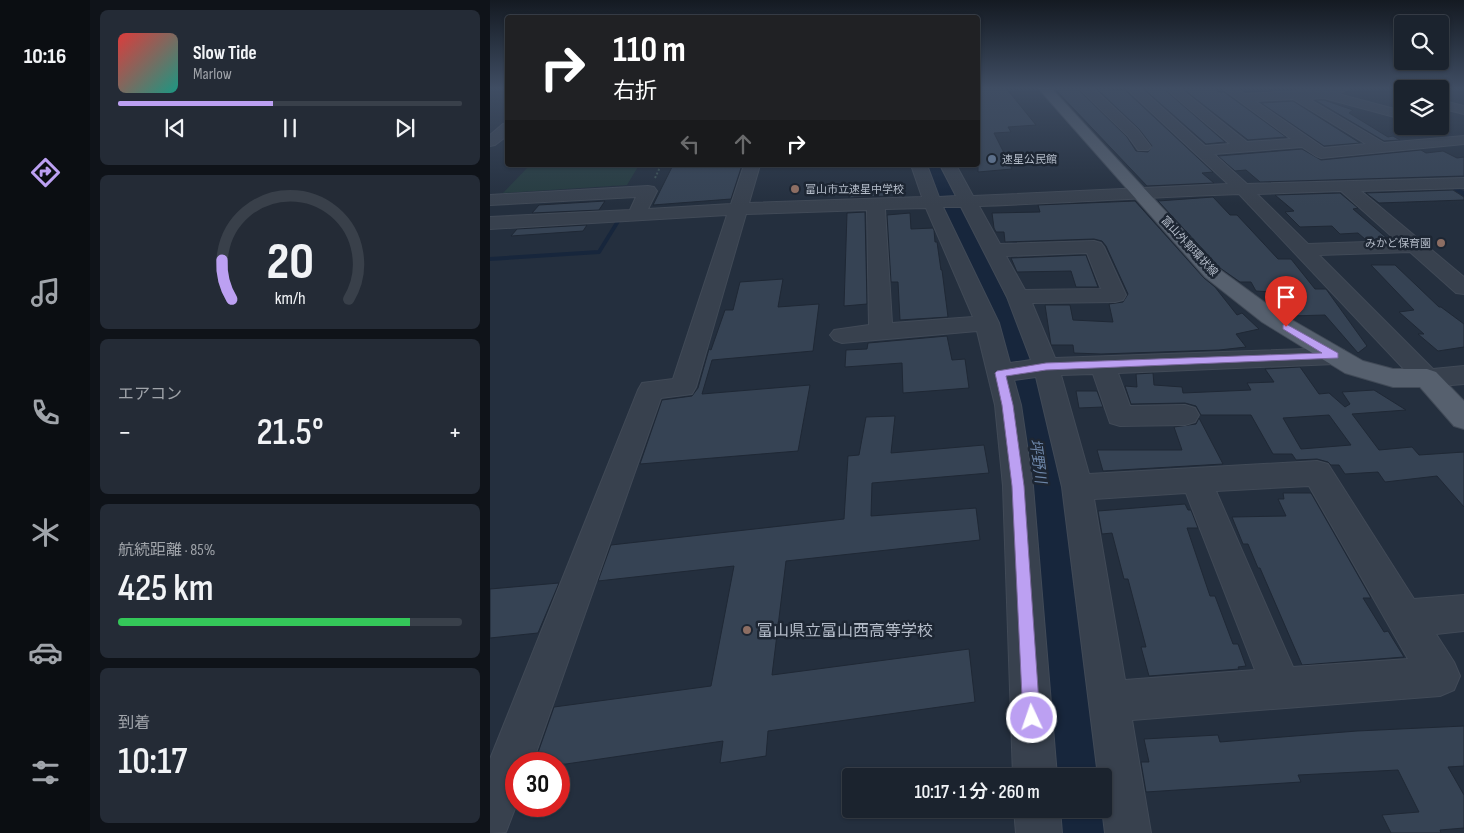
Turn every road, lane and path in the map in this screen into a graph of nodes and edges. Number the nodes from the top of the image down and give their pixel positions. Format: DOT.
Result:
graph roads {
  1 [pos="1080,127"];
  2 [pos="1126,127"];
  3 [pos="1160,127"];
  4 [pos="1218,127"];
  5 [pos="1283,127"];
  6 [pos="1347,127"];
  7 [pos="1449,128"];
  8 [pos="505,130"];
  9 [pos="1162,130"];
  10 [pos="1133,133"];
  11 [pos="1463,139"];
  12 [pos="1304,142"];
  13 [pos="490,143"];
  14 [pos="505,143"];
  15 [pos="1143,147"];
  16 [pos="1243,147"];
  17 [pos="1381,147"];
  18 [pos="1201,151"];
  19 [pos="751,167"];
  20 [pos="920,167"];
  21 [pos="949,167"];
  22 [pos="1464,183"];
  23 [pos="1346,187"];
  24 [pos="1244,190"];
  25 [pos="1140,192"];
  26 [pos="490,200"];
  27 [pos="965,201"];
  28 [pos="932,202"];
  29 [pos="876,204"];
  30 [pos="738,209"];
  31 [pos="637,213"];
  32 [pos="499,222"];
  33 [pos="490,242"];
  34 [pos="1415,246"];
  35 [pos="992,250"];
  36 [pos="1304,250"];
  37 [pos="1464,288"];
  38 [pos="1018,297"];
  39 [pos="987,323"];
  40 [pos="881,332"];
  41 [pos="842,335"];
  42 [pos="1335,356"];
  43 [pos="1103,365"];
  44 [pos="1046,367"];
  45 [pos="1000,373"];
  46 [pos="1464,376"];
  47 [pos="1427,378"];
  48 [pos="1186,415"];
  49 [pos="1464,420"];
  50 [pos="1196,480"];
  51 [pos="1077,487"];
  52 [pos="1464,613"];
  53 [pos="1405,618"];
  54 [pos="1282,688"];
  55 [pos="1109,702"];
  56 [pos="1035,768"];
  57 [pos="490,816"];
  58 [pos="1037,818"];
  59 [pos="1038,833"];
  60 [pos="1128,833"];
  1 -- 25 [label="main road, 富山外郭環状線"];
  2 -- 10 [label="street"];
  3 -- 9 [label="street"];
  4 -- 16 [label="street"];
  5 -- 12 [label="street"];
  6 -- 17 [label="street"];
  7 -- 11 [label="street"];
  8 -- 13 [label="street"];
  9 -- 10 [label="street"];
  9 -- 18 [label="street"];
  10 -- 15 [label="street"];
  11 -- 17 [label="street"];
  12 -- 16 [label="street"];
  12 -- 17 [label="street"];
  13 -- 14 [label="street"];
  16 -- 18 [label="street"];
  18 -- 24 [label="street"];
  19 -- 30 [label="street"];
  20 -- 28 [label="street"];
  21 -- 27 [label="street"];
  22 -- 23 [label="street"];
  23 -- 24 [label="street"];
  23 -- 34 [label="street"];
  24 -- 25 [label="street"];
  24 -- 36 [label="street"];
  25 -- 27 [label="street"];
  25 -- 42 [label="main road, 富山外郭環状線"];
  26 -- 31 [label="street"];
  27 -- 28 [label="street"];
  27 -- 35 [label="street"];
  28 -- 29 [label="street"];
  28 -- 39 [label="street"];
  29 -- 30 [label="street"];
  29 -- 40 [label="street"];
  30 -- 31 [label="street"];
  30 -- 57 [label="street"];
  31 -- 32 [label="street"];
  32 -- 33 [label="street"];
  34 -- 36 [label="street"];
  34 -- 37 [label="street"];
  35 -- 38 [label="street"];
  35 -- 38 [label="street"];
  36 -- 47 [label="street"];
  38 -- 44 [label="street"];
  39 -- 40 [label="street"];
  39 -- 45 [label="street"];
  40 -- 41 [label="street"];
  42 -- 43 [label="street"];
  42 -- 47 [label="main road, 富山外郭環状線"];
  43 -- 44 [label="street"];
  43 -- 48 [label="street"];
  44 -- 45 [label="street"];
  44 -- 51 [label="street"];
  45 -- 56 [label="street"];
  46 -- 47 [label="street"];
  47 -- 49 [label="main road"];
  50 -- 51 [label="street"];
  50 -- 53 [label="street"];
  50 -- 54 [label="street"];
  51 -- 55 [label="street"];
  52 -- 53 [label="street"];
  53 -- 54 [label="street"];
  54 -- 55 [label="street"];
  55 -- 60 [label="street"];
  58 -- 59 [label="street"];
}
